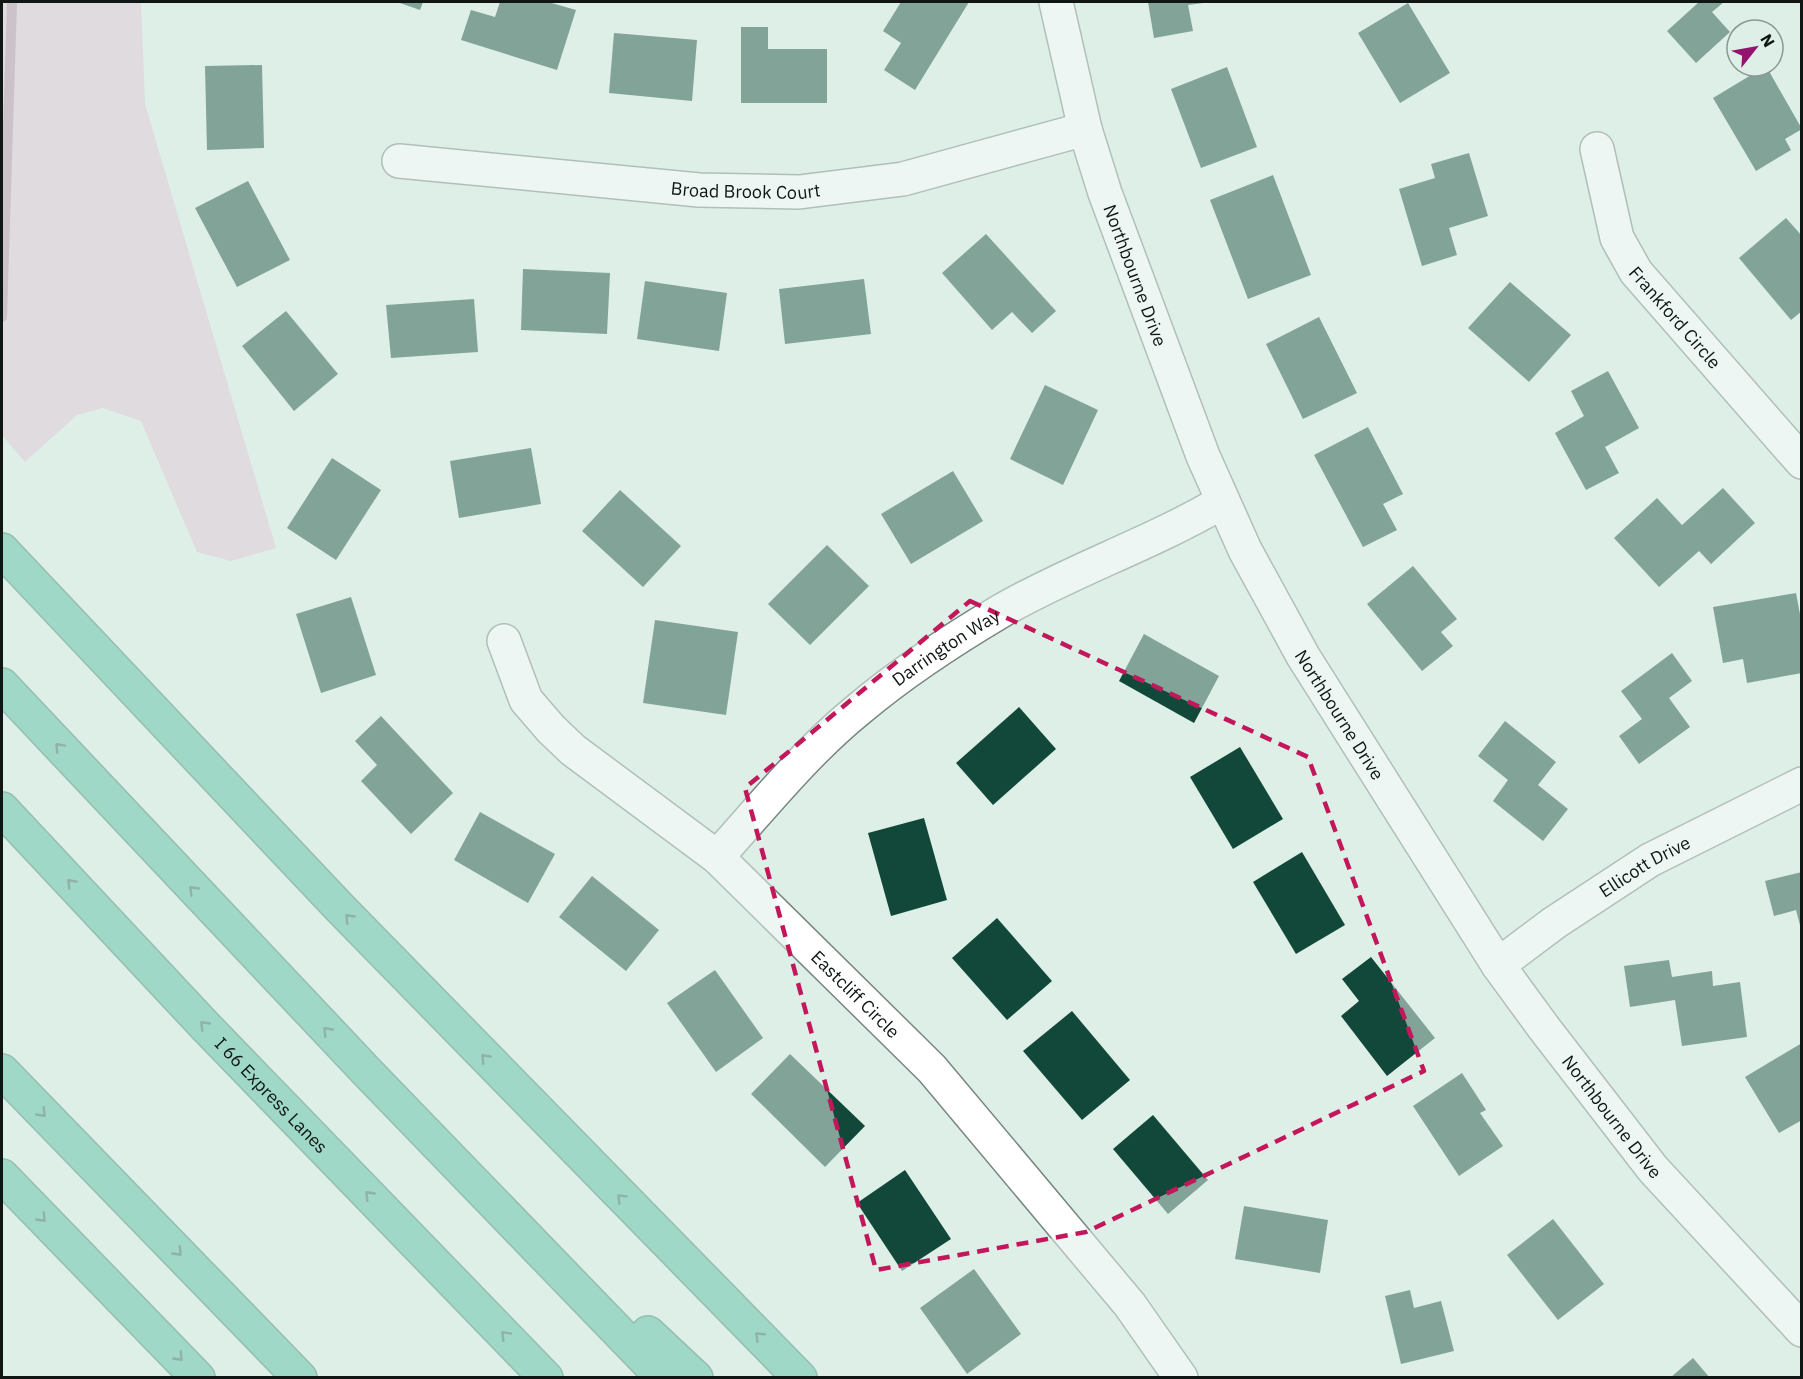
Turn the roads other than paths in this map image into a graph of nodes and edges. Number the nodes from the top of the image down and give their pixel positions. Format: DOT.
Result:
graph roads {
  1 [pos="1056,2"];
  2 [pos="1085,129"];
  3 [pos="1597,149"];
  4 [pos="399,161"];
  5 [pos="1802,462"];
  6 [pos="1222,502"];
  7 [pos="2,550"];
  8 [pos="504,641"];
  9 [pos="2,686"];
  10 [pos="1802,784"];
  11 [pos="2,809"];
  12 [pos="717,857"];
  13 [pos="1498,965"];
  14 [pos="2,1071"];
  15 [pos="368,1073"];
  16 [pos="2,1176"];
  17 [pos="1802,1330"];
  18 [pos="198,1377"];
  19 [pos="300,1377"];
  20 [pos="546,1377"];
  21 [pos="663,1377"];
  22 [pos="696,1377"];
  23 [pos="800,1377"];
  24 [pos="1182,1377"];
  1 -- 2 [label="street, Northbourne Drive"];
  2 -- 4 [label="street, Broad Brook Court"];
  2 -- 6 [label="street, Northbourne Drive"];
  3 -- 5 [label="street, Frankford Circle"];
  6 -- 12 [label="street, Darrington Way"];
  6 -- 13 [label="street, Northbourne Drive"];
  23 -- 7 [label="highway, one-way"];
  8 -- 12 [label="street, Eastcliff Circle"];
  15 -- 9 [label="highway, one-way"];
  10 -- 13 [label="street, Ellicott Drive"];
  20 -- 11 [label="highway, I 66 Express Lanes, one-way"];
  12 -- 24 [label="street, Eastcliff Circle"];
  13 -- 17 [label="street, Northbourne Drive"];
  14 -- 19 [label="highway, one-way"];
  15 -- 21 [label="highway"];
  15 -- 22 [label="highway"];
  16 -- 18 [label="highway, one-way"];
}
